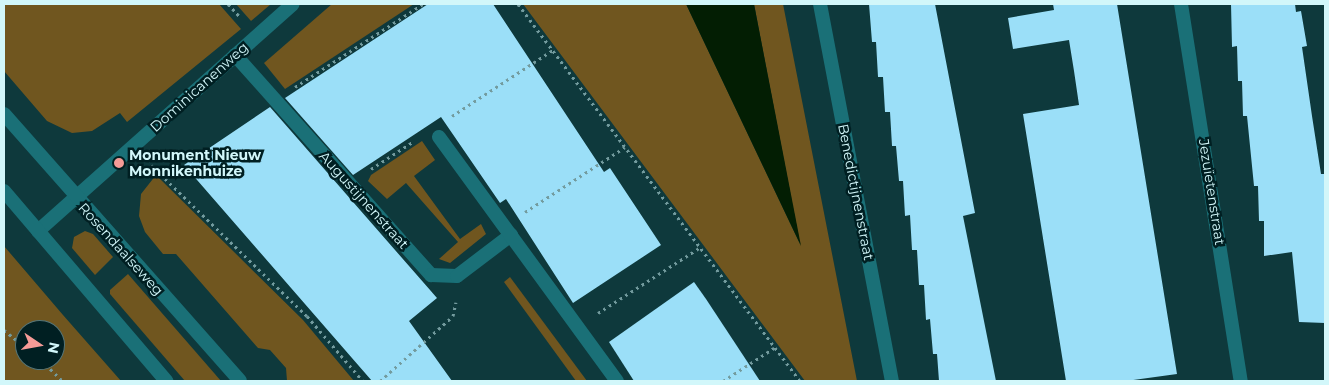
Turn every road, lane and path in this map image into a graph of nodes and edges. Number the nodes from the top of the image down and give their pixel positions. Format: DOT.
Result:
graph roads {
  1 [pos="293,4"];
  2 [pos="422,4"];
  3 [pos="518,4"];
  4 [pos="820,4"];
  5 [pos="1181,4"];
  6 [pos="235,55"];
  7 [pos="275,100"];
  8 [pos="4,114"];
  9 [pos="439,137"];
  10 [pos="625,148"];
  11 [pos="159,172"];
  12 [pos="4,191"];
  13 [pos="76,198"];
  14 [pos="38,231"];
  15 [pos="507,231"];
  16 [pos="701,247"];
  17 [pos="457,276"];
  18 [pos="577,327"];
  19 [pos="4,330"];
  20 [pos="15,339"];
  21 [pos="774,348"];
  22 [pos="52,370"];
  23 [pos="63,381"];
  24 [pos="166,381"];
  25 [pos="240,381"];
  26 [pos="363,381"];
  27 [pos="380,381"];
  28 [pos="617,381"];
  29 [pos="723,381"];
  30 [pos="800,381"];
  31 [pos="892,381"];
  32 [pos="1241,381"];
  1 -- 6 [label="street, Dominicanenweg"];
  2 -- 7 [label="path"];
  3 -- 10 [label="path"];
  4 -- 31 [label="street, Benedictijnenstraat"];
  5 -- 32 [label="street, Jezuïetenstraat"];
  6 -- 7 [label="street, Augustijnenstraat"];
  6 -- 13 [label="street, Dominicanenweg"];
  7 -- 17 [label="street, Augustijnenstraat"];
  8 -- 13 [label="street, Rosendaalseweg"];
  9 -- 15 [label="street"];
  10 -- 15 [label="path"];
  10 -- 16 [label="path"];
  11 -- 26 [label="path"];
  12 -- 14 [label="street"];
  13 -- 14 [label="street, Dominicanenweg"];
  13 -- 25 [label="street, Rosendaalseweg"];
  14 -- 24 [label="street"];
  15 -- 17 [label="street"];
  15 -- 18 [label="street"];
  16 -- 18 [label="path"];
  16 -- 21 [label="path"];
  17 -- 27 [label="path"];
  18 -- 28 [label="street"];
  19 -- 20 [label="path"];
  21 -- 29 [label="path"];
  21 -- 30 [label="path"];
  22 -- 23 [label="path"];
}
